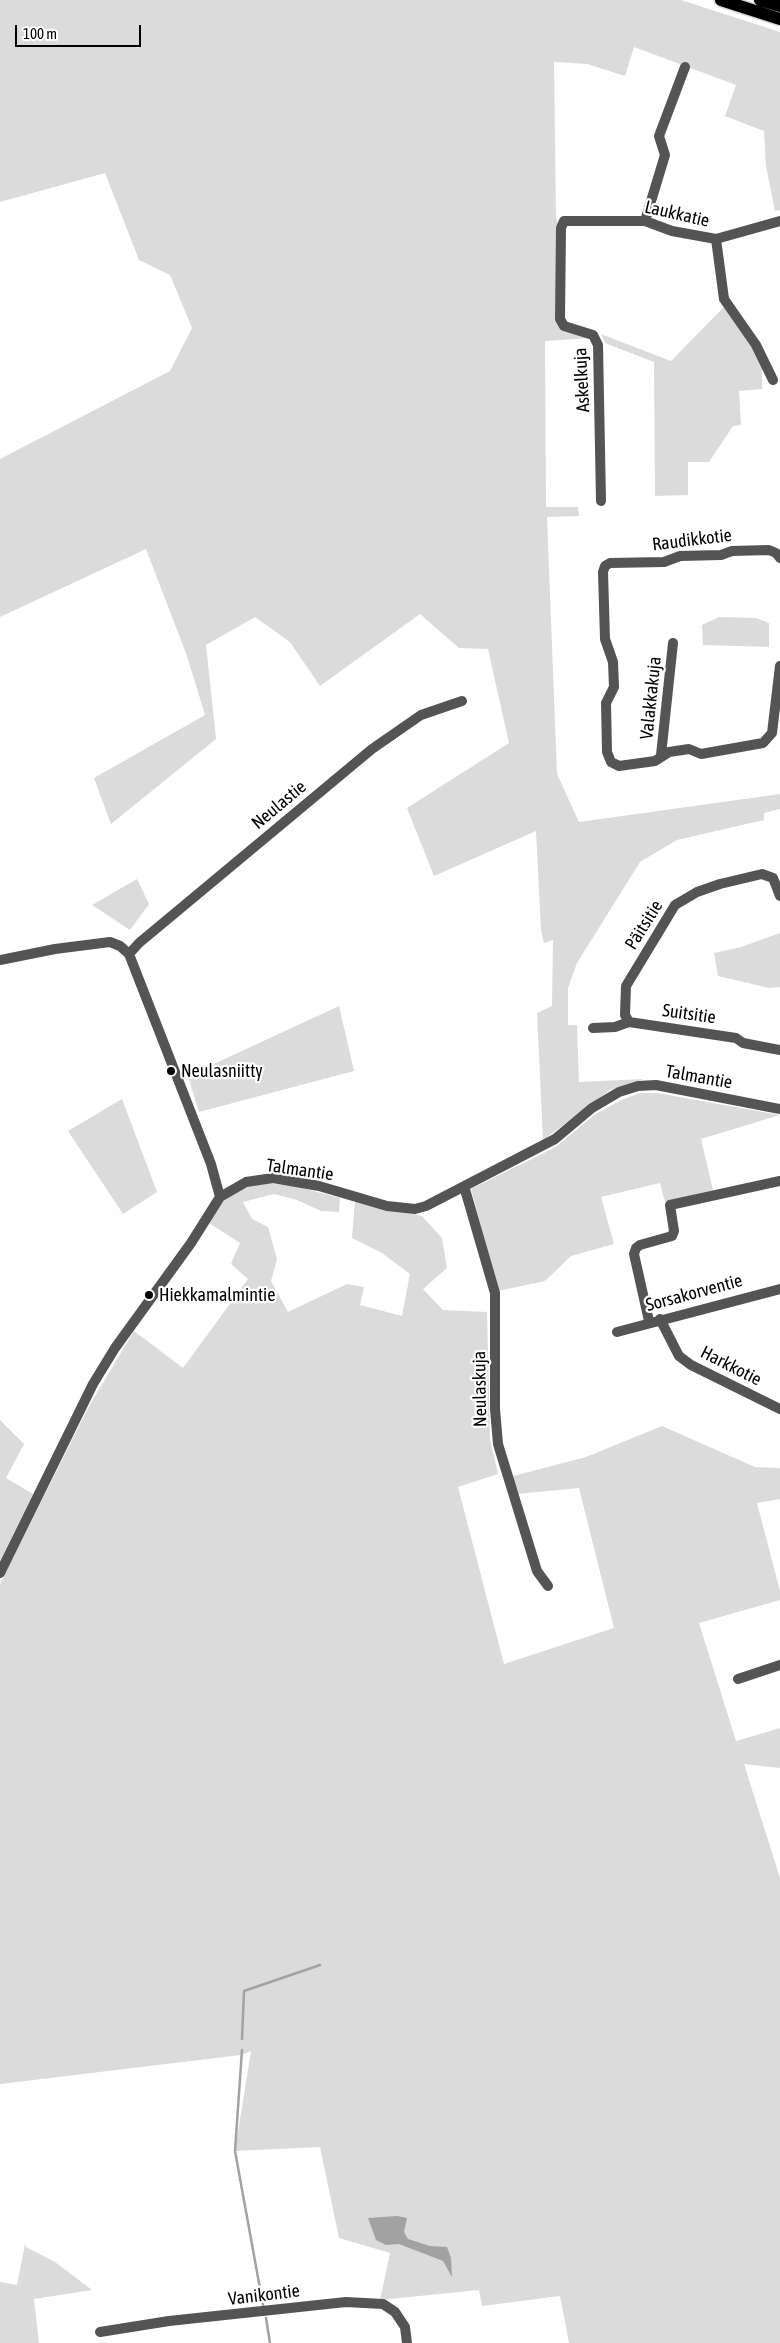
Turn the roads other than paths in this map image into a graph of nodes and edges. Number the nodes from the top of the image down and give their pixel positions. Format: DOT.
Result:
graph roads {
  1 [pos="721,0"];
  2 [pos="760,0"];
  3 [pos="780,6"];
  4 [pos="780,19"];
  5 [pos="685,66"];
  6 [pos="564,221"];
  7 [pos="645,221"];
  8 [pos="780,221"];
  9 [pos="716,239"];
  10 [pos="773,380"];
  11 [pos="601,501"];
  12 [pos="780,558"];
  13 [pos="673,643"];
  14 [pos="780,666"];
  15 [pos="462,701"];
  16 [pos="661,755"];
  17 [pos="780,896"];
  18 [pos="129,954"];
  19 [pos="0,960"];
  20 [pos="629,1022"];
  21 [pos="592,1028"];
  22 [pos="780,1050"];
  23 [pos="780,1109"];
  24 [pos="780,1181"];
  25 [pos="464,1186"];
  26 [pos="220,1197"];
  27 [pos="780,1288"];
  28 [pos="660,1319"];
  29 [pos="649,1322"];
  30 [pos="617,1332"];
  31 [pos="780,1409"];
  32 [pos="0,1573"];
  33 [pos="548,1586"];
  34 [pos="780,1665"];
  35 [pos="738,1679"];
  36 [pos="100,2332"];
  37 [pos="407,2343"];
  1 -- 4 [label="main road"];
  2 -- 3 [label="main road"];
  5 -- 7 [label="street"];
  6 -- 7 [label="street, Laukkatie"];
  6 -- 11 [label="street, Askelkuja"];
  7 -- 9 [label="street, Laukkatie"];
  8 -- 9 [label="street, Laukkatie"];
  9 -- 10 [label="street"];
  12 -- 16 [label="street, Raudikkotie"];
  13 -- 16 [label="street, Valakkakuja"];
  14 -- 16 [label="street"];
  15 -- 18 [label="street, Neulastie"];
  17 -- 20 [label="street, Päitsitie"];
  18 -- 19 [label="street"];
  18 -- 26 [label="street"];
  20 -- 21 [label="street, Suitsitie"];
  20 -- 22 [label="street, Suitsitie"];
  23 -- 25 [label="street, Talmantie"];
  24 -- 29 [label="street"];
  25 -- 26 [label="street, Talmantie"];
  25 -- 33 [label="street, Neulaskuja"];
  26 -- 32 [label="street, Talmantie"];
  27 -- 28 [label="street, Sorsakorventie"];
  28 -- 29 [label="street, Sorsakorventie"];
  28 -- 31 [label="street, Harkkotie"];
  29 -- 30 [label="street, Sorsakorventie"];
  34 -- 35 [label="street"];
  36 -- 37 [label="street, Vanikontie"];
}
